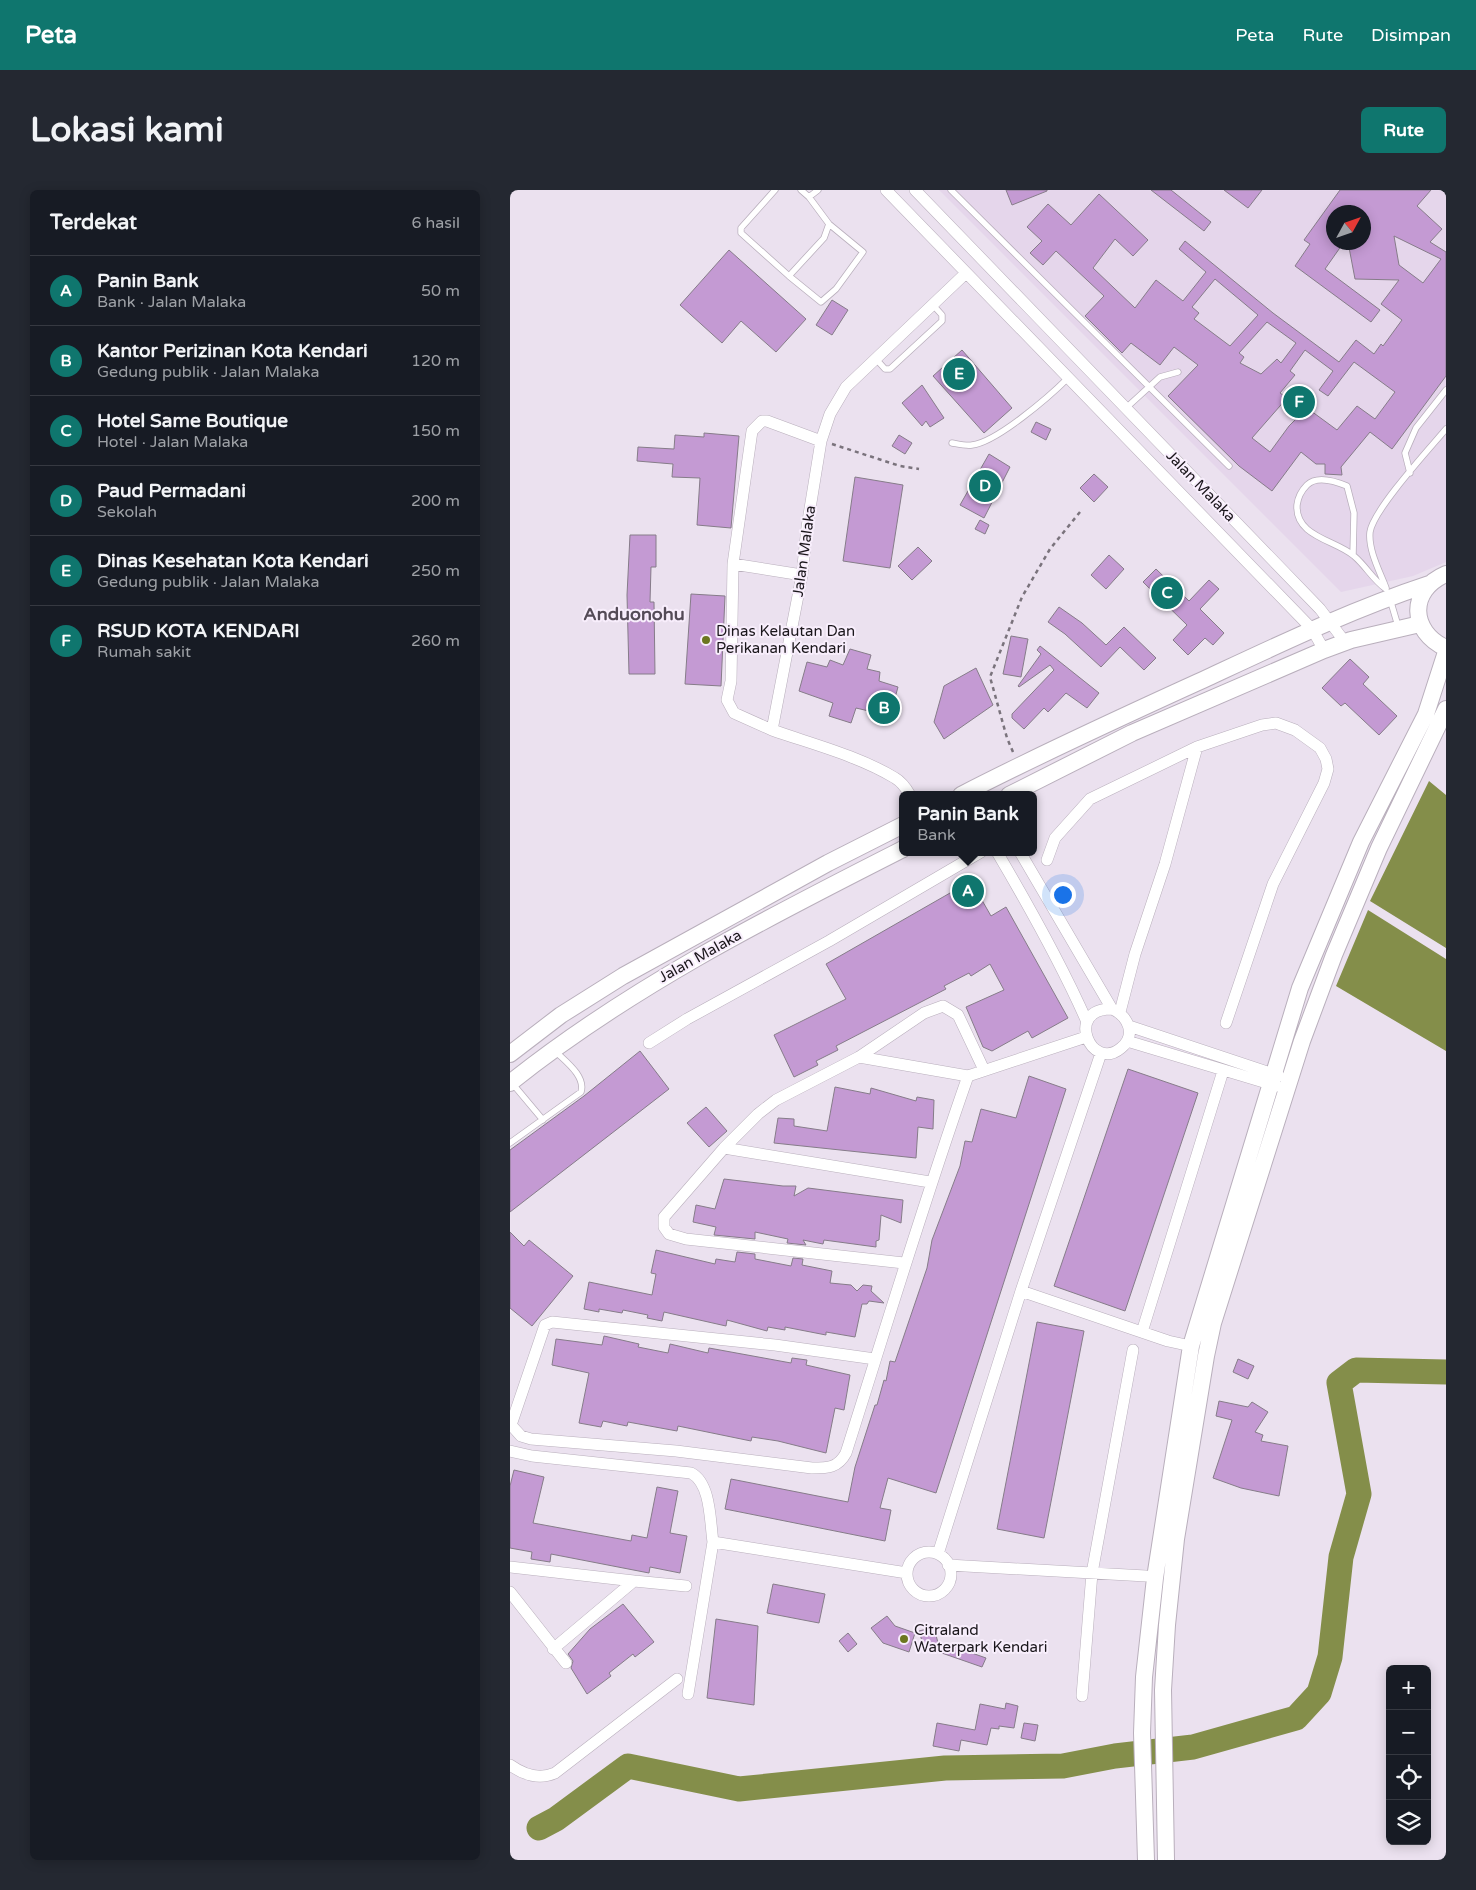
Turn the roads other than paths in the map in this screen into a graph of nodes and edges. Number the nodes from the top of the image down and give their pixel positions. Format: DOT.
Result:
graph roads {
  1 [pos="775,190"];
  2 [pos="801,190"];
  3 [pos="818,190"];
  4 [pos="886,190"];
  5 [pos="915,190"];
  6 [pos="951,190"];
  7 [pos="809,197"];
  8 [pos="926,201"];
  9 [pos="911,216"];
  10 [pos="828,224"];
  11 [pos="966,273"];
  12 [pos="789,276"];
  13 [pos="935,303"];
  14 [pos="876,359"];
  15 [pos="1178,372"];
  16 [pos="1068,378"];
  17 [pos="1149,387"];
  18 [pos="1446,390"];
  19 [pos="1126,408"];
  20 [pos="1446,429"];
  21 [pos="821,441"];
  22 [pos="952,444"];
  23 [pos="1229,466"];
  24 [pos="1410,473"];
  25 [pos="1353,555"];
  26 [pos="733,564"];
  27 [pos="1446,574"];
  28 [pos="802,575"];
  29 [pos="1429,584"];
  30 [pos="1388,594"];
  31 [pos="1331,622"];
  32 [pos="1420,624"];
  33 [pos="1398,628"];
  34 [pos="1312,630"];
  35 [pos="1345,642"];
  36 [pos="1324,650"];
  37 [pos="1446,650"];
  38 [pos="1446,709"];
  39 [pos="772,730"];
  40 [pos="1197,747"];
  41 [pos="908,791"];
  42 [pos="969,791"];
  43 [pos="1017,791"];
  44 [pos="899,827"];
  45 [pos="899,851"];
  46 [pos="974,856"];
  47 [pos="999,856"];
  48 [pos="1022,856"];
  49 [pos="1047,860"];
  50 [pos="1076,948"];
  51 [pos="1058,960"];
  52 [pos="1116,1011"];
  53 [pos="1087,1022"];
  54 [pos="1226,1023"];
  55 [pos="1129,1026"];
  56 [pos="1086,1037"];
  57 [pos="1127,1041"];
  58 [pos="650,1043"];
  59 [pos="1101,1052"];
  60 [pos="510,1054"];
  61 [pos="558,1054"];
  62 [pos="858,1057"];
  63 [pos="1238,1069"];
  64 [pos="984,1070"];
  65 [pos="1223,1071"];
  66 [pos="968,1076"];
  67 [pos="1265,1077"];
  68 [pos="1289,1084"];
  69 [pos="514,1086"];
  70 [pos="543,1120"];
  71 [pos="510,1144"];
  72 [pos="724,1148"];
  73 [pos="930,1182"];
  74 [pos="904,1264"];
  75 [pos="1021,1291"];
  76 [pos="1142,1332"];
  77 [pos="1191,1346"];
  78 [pos="1133,1350"];
  79 [pos="875,1359"];
  80 [pos="510,1451"];
  81 [pos="713,1542"];
  82 [pos="938,1554"];
  83 [pos="948,1565"];
  84 [pos="510,1567"];
  85 [pos="907,1573"];
  86 [pos="1092,1573"];
  87 [pos="1134,1575"];
  88 [pos="634,1581"];
  89 [pos="686,1586"];
  90 [pos="510,1592"];
  91 [pos="553,1649"];
  92 [pos="566,1663"];
  93 [pos="677,1678"];
  94 [pos="688,1694"];
  95 [pos="1082,1696"];
  96 [pos="510,1765"];
  97 [pos="1146,1860"];
  98 [pos="1166,1860"];
  1 -- 12 [label="lane"];
  2 -- 7 [label="lane"];
  3 -- 7 [label="lane"];
  4 -- 9 [label="street, Jalan Malaka"];
  5 -- 8 [label="street, Jalan Malaka"];
  6 -- 17 [label="lane"];
  7 -- 10 [label="lane"];
  8 -- 9 [label="street"];
  8 -- 19 [label="street, Jalan Malaka"];
  9 -- 11 [label="street, Jalan Malaka"];
  10 -- 12 [label="lane"];
  10 -- 12 [label="lane"];
  11 -- 13 [label="street, Jalan Malaka"];
  11 -- 16 [label="street, Jalan Malaka"];
  13 -- 14 [label="street, Jalan Malaka"];
  13 -- 14 [label="lane"];
  14 -- 21 [label="street, Jalan Malaka"];
  15 -- 17 [label="lane"];
  16 -- 22 [label="lane"];
  16 -- 34 [label="street, Jalan Malaka"];
  17 -- 19 [label="lane"];
  17 -- 23 [label="lane"];
  18 -- 24 [label="lane"];
  19 -- 31 [label="street, Jalan Malaka"];
  20 -- 24 [label="lane"];
  21 -- 26 [label="street"];
  21 -- 28 [label="street, Jalan Malaka"];
  24 -- 30 [label="lane"];
  25 -- 25 [label="lane"];
  25 -- 30 [label="lane"];
  26 -- 28 [label="street"];
  26 -- 39 [label="street"];
  27 -- 29 [label="street"];
  28 -- 39 [label="street, Jalan Malaka"];
  29 -- 30 [label="street"];
  29 -- 32 [label="street"];
  30 -- 31 [label="street"];
  30 -- 33 [label="lane"];
  31 -- 34 [label="street"];
  31 -- 35 [label="street, Jalan Malaka"];
  32 -- 33 [label="street"];
  32 -- 37 [label="street"];
  33 -- 35 [label="street"];
  34 -- 36 [label="street, Jalan Malaka"];
  34 -- 42 [label="street"];
  35 -- 36 [label="street"];
  36 -- 43 [label="street"];
  37 -- 67 [label="street"];
  38 -- 68 [label="street"];
  39 -- 41 [label="street"];
  40 -- 49 [label="street"];
  40 -- 52 [label="street"];
  40 -- 54 [label="street"];
  44 -- 60 [label="street, Jalan Malaka"];
  45 -- 61 [label="street, Jalan Malaka"];
  46 -- 58 [label="street"];
  47 -- 51 [label="street"];
  48 -- 50 [label="street"];
  50 -- 51 [label="street"];
  50 -- 52 [label="street"];
  51 -- 53 [label="street"];
  52 -- 53 [label="street"];
  52 -- 55 [label="street"];
  53 -- 56 [label="street"];
  55 -- 57 [label="street"];
  55 -- 63 [label="street"];
  56 -- 59 [label="street"];
  56 -- 64 [label="street"];
  57 -- 59 [label="street"];
  57 -- 65 [label="street"];
  59 -- 75 [label="street"];
  61 -- 69 [label="street, Jalan Malaka"];
  61 -- 70 [label="lane"];
  62 -- 64 [label="street"];
  62 -- 66 [label="street"];
  62 -- 72 [label="street"];
  63 -- 65 [label="street"];
  63 -- 67 [label="street"];
  64 -- 66 [label="street"];
  65 -- 76 [label="street"];
  66 -- 73 [label="street"];
  67 -- 68 [label="street"];
  67 -- 77 [label="street"];
  68 -- 98 [label="street"];
  69 -- 70 [label="lane"];
  70 -- 71 [label="lane"];
  72 -- 73 [label="street"];
  72 -- 74 [label="street"];
  73 -- 74 [label="street"];
  74 -- 79 [label="street"];
  75 -- 76 [label="street"];
  75 -- 82 [label="street"];
  76 -- 77 [label="street"];
  77 -- 97 [label="street"];
  78 -- 86 [label="street"];
  79 -- 79 [label="street"];
  80 -- 81 [label="street"];
  81 -- 85 [label="street"];
  81 -- 94 [label="street"];
  82 -- 83 [label="street"];
  82 -- 85 [label="street"];
  83 -- 85 [label="street"];
  83 -- 86 [label="street"];
  84 -- 88 [label="street"];
  86 -- 87 [label="street"];
  86 -- 95 [label="street"];
  88 -- 89 [label="street"];
  88 -- 91 [label="street"];
  90 -- 91 [label="street"];
  91 -- 92 [label="street"];
  93 -- 96 [label="street"];
}
